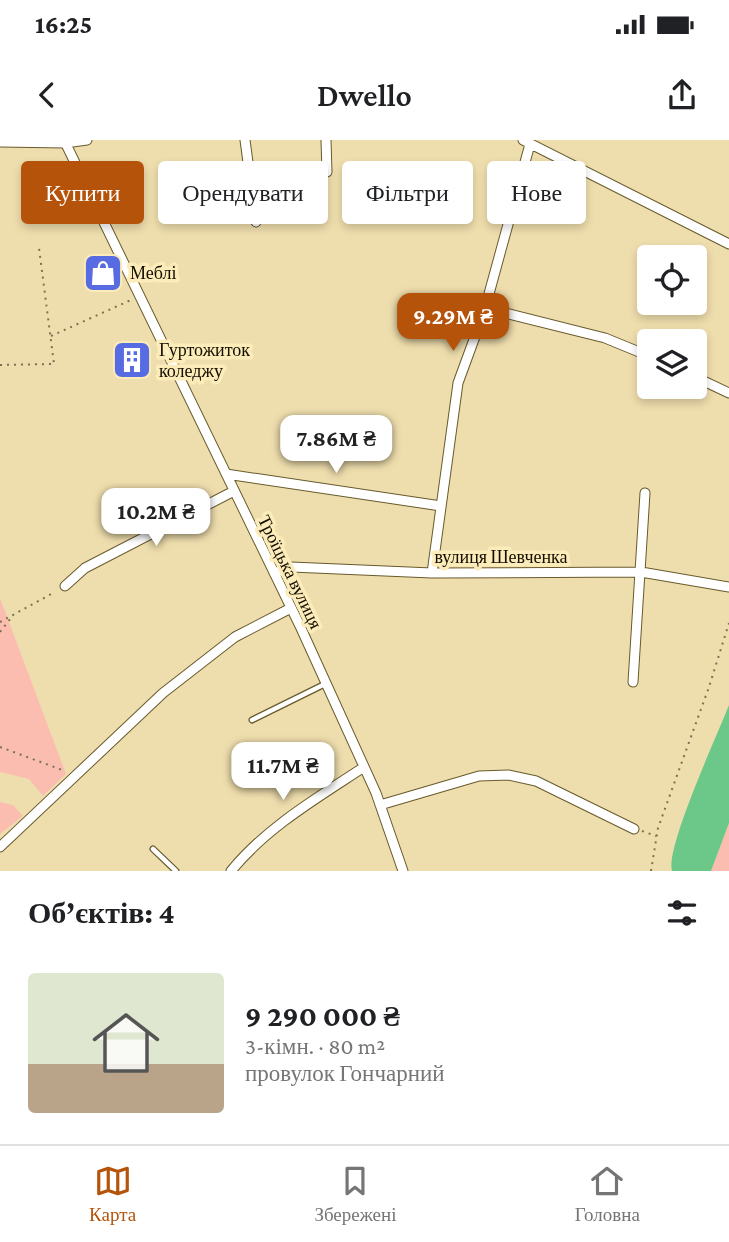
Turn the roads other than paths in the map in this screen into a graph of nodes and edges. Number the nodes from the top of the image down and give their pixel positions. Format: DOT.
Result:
graph roads {
  1 [pos="87,140"];
  2 [pos="245,140"];
  3 [pos="326,140"];
  4 [pos="65,141"];
  5 [pos="0,142"];
  6 [pos="527,142"];
  7 [pos="248,161"];
  8 [pos="327,161"];
  9 [pos="729,244"];
  10 [pos="485,307"];
  11 [pos="637,351"];
  12 [pos="707,383"];
  13 [pos="729,393"];
  14 [pos="226,474"];
  15 [pos="234,491"];
  16 [pos="645,493"];
  17 [pos="441,506"];
  18 [pos="641,572"];
  19 [pos="274,573"];
  20 [pos="432,573"];
  21 [pos="65,586"];
  22 [pos="729,587"];
  23 [pos="291,608"];
  24 [pos="633,682"];
  25 [pos="326,684"];
  26 [pos="252,720"];
  27 [pos="364,767"];
  28 [pos="380,805"];
  29 [pos="634,829"];
  30 [pos="0,846"];
  31 [pos="153,849"];
  32 [pos="176,871"];
  33 [pos="231,871"];
  34 [pos="403,871"];
  1 -- 4 [label="street"];
  2 -- 7 [label="street"];
  3 -- 8 [label="street"];
  4 -- 5 [label="street"];
  4 -- 14 [label="street, Троїцька вулиця"];
  6 -- 9 [label="street"];
  6 -- 10 [label="street"];
  10 -- 11 [label="street"];
  10 -- 17 [label="street"];
  12 -- 13 [label="street"];
  14 -- 15 [label="street, Троїцька вулиця"];
  14 -- 17 [label="street"];
  15 -- 19 [label="street, Троїцька вулиця"];
  15 -- 21 [label="street"];
  16 -- 18 [label="street"];
  17 -- 20 [label="street"];
  18 -- 20 [label="street, вулиця Шевченка"];
  18 -- 22 [label="street, вулиця Шевченка"];
  18 -- 24 [label="street"];
  19 -- 20 [label="street, вулиця Шевченка"];
  19 -- 23 [label="street, Троїцька вулиця"];
  23 -- 25 [label="street, Троїцька вулиця"];
  23 -- 30 [label="street"];
  25 -- 26 [label="lane"];
  25 -- 27 [label="street, Троїцька вулиця"];
  27 -- 28 [label="street, Троїцька вулиця"];
  27 -- 33 [label="street"];
  28 -- 29 [label="street"];
  28 -- 34 [label="street, Троїцька вулиця"];
  31 -- 32 [label="lane"];
}
